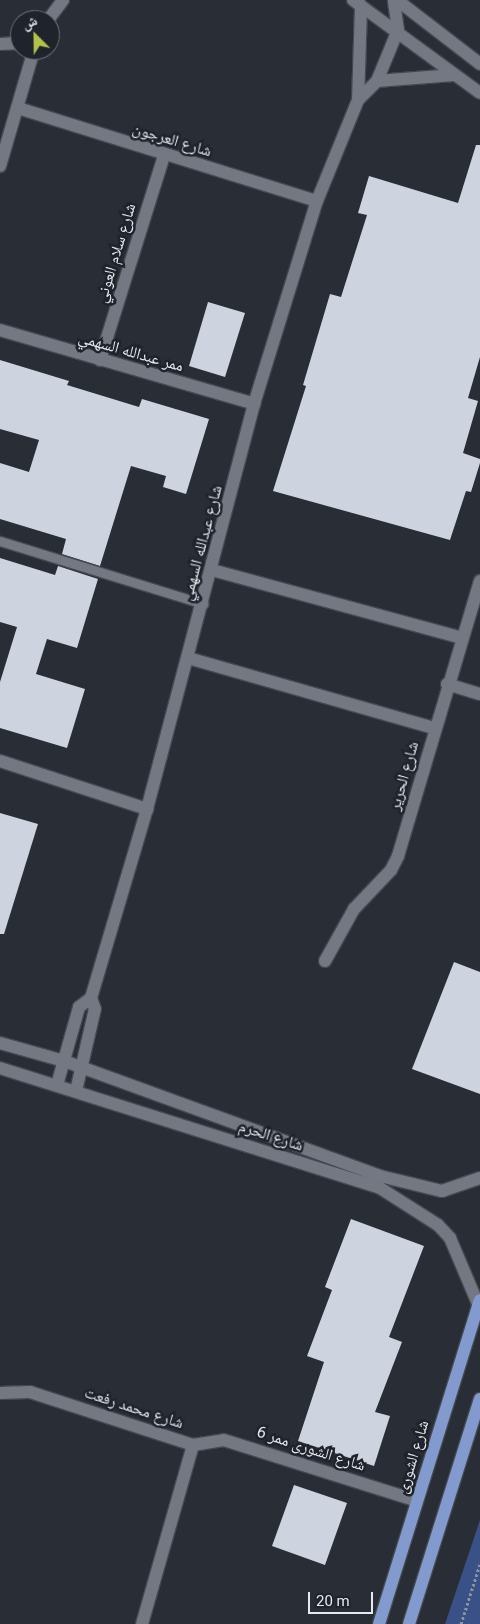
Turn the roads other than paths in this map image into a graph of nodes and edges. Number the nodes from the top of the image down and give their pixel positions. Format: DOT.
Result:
graph roads {
  1 [pos="396,0"];
  2 [pos="357,2"];
  3 [pos="398,30"];
  4 [pos="31,60"];
  5 [pos="480,64"];
  6 [pos="454,75"];
  7 [pos="377,81"];
  8 [pos="480,93"];
  9 [pos="358,100"];
  10 [pos="18,108"];
  11 [pos="164,156"];
  12 [pos="0,166"];
  13 [pos="317,201"];
  14 [pos="0,330"];
  15 [pos="100,360"];
  16 [pos="254,404"];
  17 [pos="0,541"];
  18 [pos="212,570"];
  19 [pos="480,581"];
  20 [pos="203,604"];
  21 [pos="462,638"];
  22 [pos="188,658"];
  23 [pos="448,684"];
  24 [pos="480,694"];
  25 [pos="434,728"];
  26 [pos="0,761"];
  27 [pos="147,809"];
  28 [pos="325,961"];
  29 [pos="91,998"];
  30 [pos="0,1043"];
  31 [pos="64,1062"];
  32 [pos="0,1068"];
  33 [pos="82,1068"];
  34 [pos="57,1085"];
  35 [pos="76,1091"];
  36 [pos="480,1178"];
  37 [pos="479,1302"];
  38 [pos="0,1393"];
  39 [pos="480,1399"];
  40 [pos="193,1445"];
  41 [pos="417,1501"];
  42 [pos="142,1624"];
  43 [pos="379,1624"];
  44 [pos="409,1624"];
  1 -- 3 [label="street, شارع عبدالله السهمي"];
  1 -- 5 [label="street"];
  2 -- 3 [label="street"];
  2 -- 9 [label="street, شارع عبدالله السهمي"];
  3 -- 6 [label="street"];
  3 -- 7 [label="street, شارع عبدالله السهمي"];
  4 -- 10 [label="street"];
  6 -- 7 [label="street"];
  6 -- 8 [label="street"];
  7 -- 9 [label="street, شارع عبدالله السهمي"];
  9 -- 13 [label="street, شارع عبدالله السهمي"];
  10 -- 11 [label="street, شارع العرجون"];
  10 -- 12 [label="street"];
  11 -- 13 [label="street, شارع العرجون"];
  11 -- 15 [label="street, شارع سلام العوني"];
  13 -- 16 [label="street, شارع عبدالله السهمي"];
  14 -- 15 [label="street, ممر عبدالله السهمي"];
  15 -- 16 [label="street, ممر عبدالله السهمي"];
  16 -- 18 [label="street, شارع عبدالله السهمي"];
  17 -- 20 [label="lane"];
  18 -- 20 [label="street, شارع عبدالله السهمي"];
  18 -- 21 [label="street"];
  19 -- 21 [label="street, شارع الحرير"];
  20 -- 22 [label="street, شارع عبدالله السهمي"];
  21 -- 23 [label="street, شارع الحرير"];
  22 -- 25 [label="street"];
  22 -- 27 [label="street, شارع عبدالله السهمي"];
  23 -- 24 [label="street"];
  23 -- 25 [label="street, شارع الحرير"];
  25 -- 28 [label="street, شارع الحرير"];
  26 -- 27 [label="street"];
  27 -- 29 [label="street, شارع عبدالله السهمي"];
  29 -- 31 [label="street, شارع عبدالله السهمي"];
  29 -- 33 [label="street, شارع عبدالله السهمي"];
  30 -- 31 [label="street, شارع الحرم"];
  31 -- 33 [label="street, شارع الحرم"];
  31 -- 34 [label="street, شارع عبدالله السهمي"];
  32 -- 34 [label="street, شارع الحرم"];
  33 -- 35 [label="street, شارع عبدالله السهمي"];
  33 -- 36 [label="street, شارع الحرم"];
  34 -- 35 [label="street, شارع الحرم"];
  35 -- 37 [label="street, شارع الحرم"];
  37 -- 41 [label="main road, شارع الشورى"];
  38 -- 40 [label="street, شارع محمد رفعت"];
  39 -- 44 [label="main road"];
  40 -- 41 [label="street, شارع الشورى ممر 6"];
  40 -- 42 [label="street, شارع محمد رفعت"];
  41 -- 43 [label="main road, شارع الشورى"];
}
